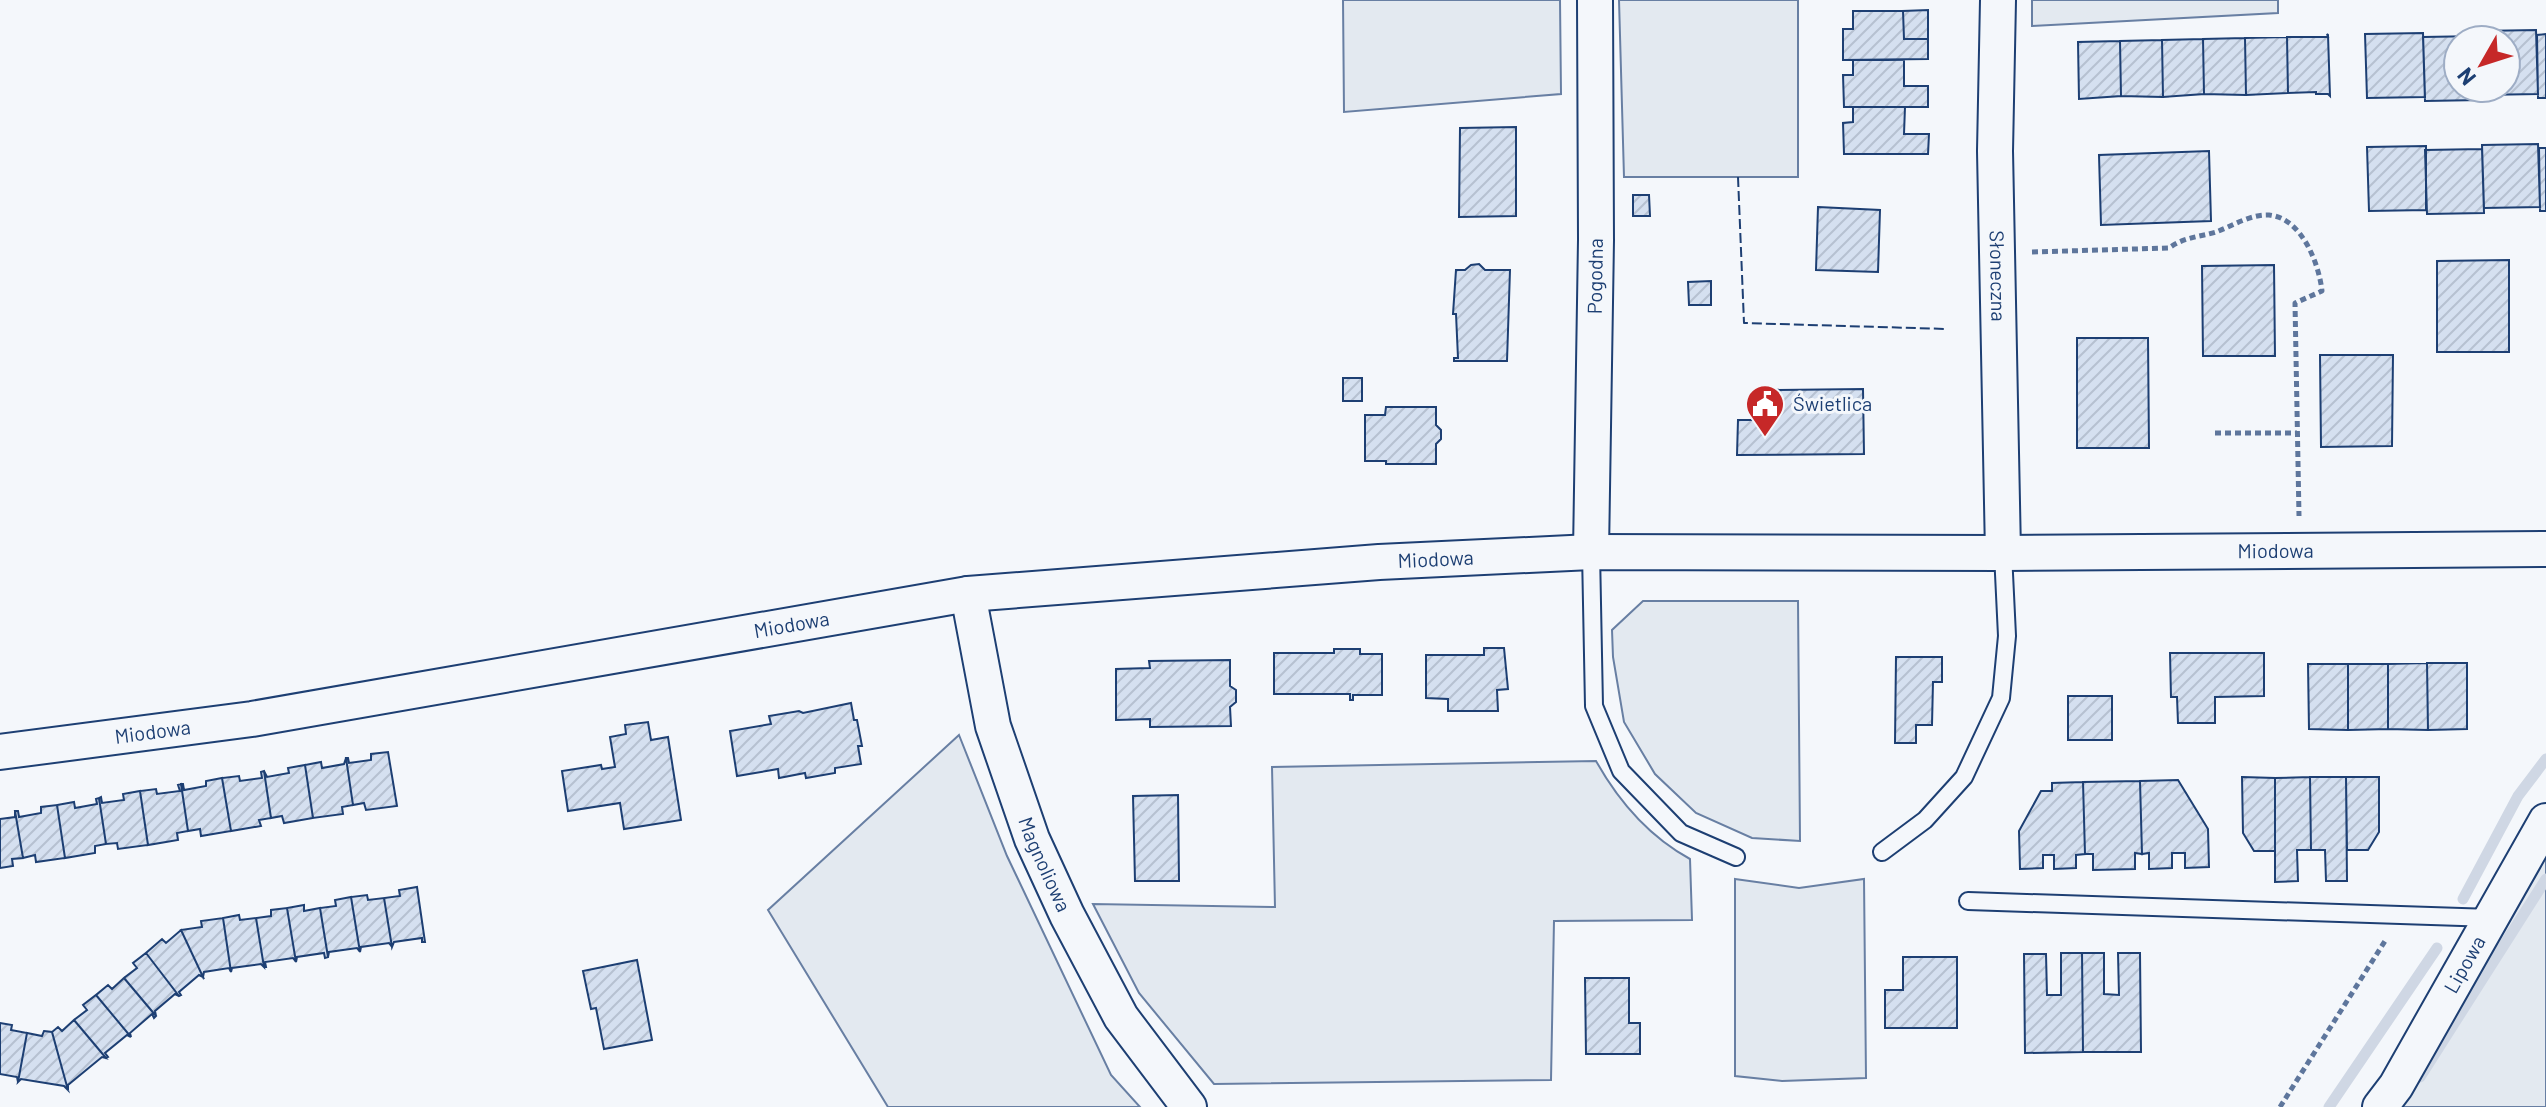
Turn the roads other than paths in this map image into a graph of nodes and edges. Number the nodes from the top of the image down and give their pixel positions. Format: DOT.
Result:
graph roads {
  1 [pos="1595,0"];
  2 [pos="1998,0"];
  3 [pos="2546,549"];
  4 [pos="1591,552"];
  5 [pos="2003,553"];
  6 [pos="968,594"];
  7 [pos="0,752"];
  8 [pos="2546,821"];
  9 [pos="1882,852"];
  10 [pos="1736,857"];
  11 [pos="1968,901"];
  12 [pos="2494,918"];
  13 [pos="1189,1107"];
  14 [pos="2380,1107"];
  1 -- 4 [label="street, Pogodna"];
  2 -- 5 [label="street, Słoneczna"];
  3 -- 5 [label="street, Miodowa"];
  4 -- 5 [label="street, Miodowa"];
  4 -- 6 [label="street, Miodowa"];
  4 -- 10 [label="lane"];
  5 -- 9 [label="lane"];
  6 -- 7 [label="street, Miodowa"];
  6 -- 13 [label="street, Magnoliowa"];
  8 -- 12 [label="street, Lipowa"];
  11 -- 12 [label="lane"];
  12 -- 14 [label="street, Lipowa"];
}
